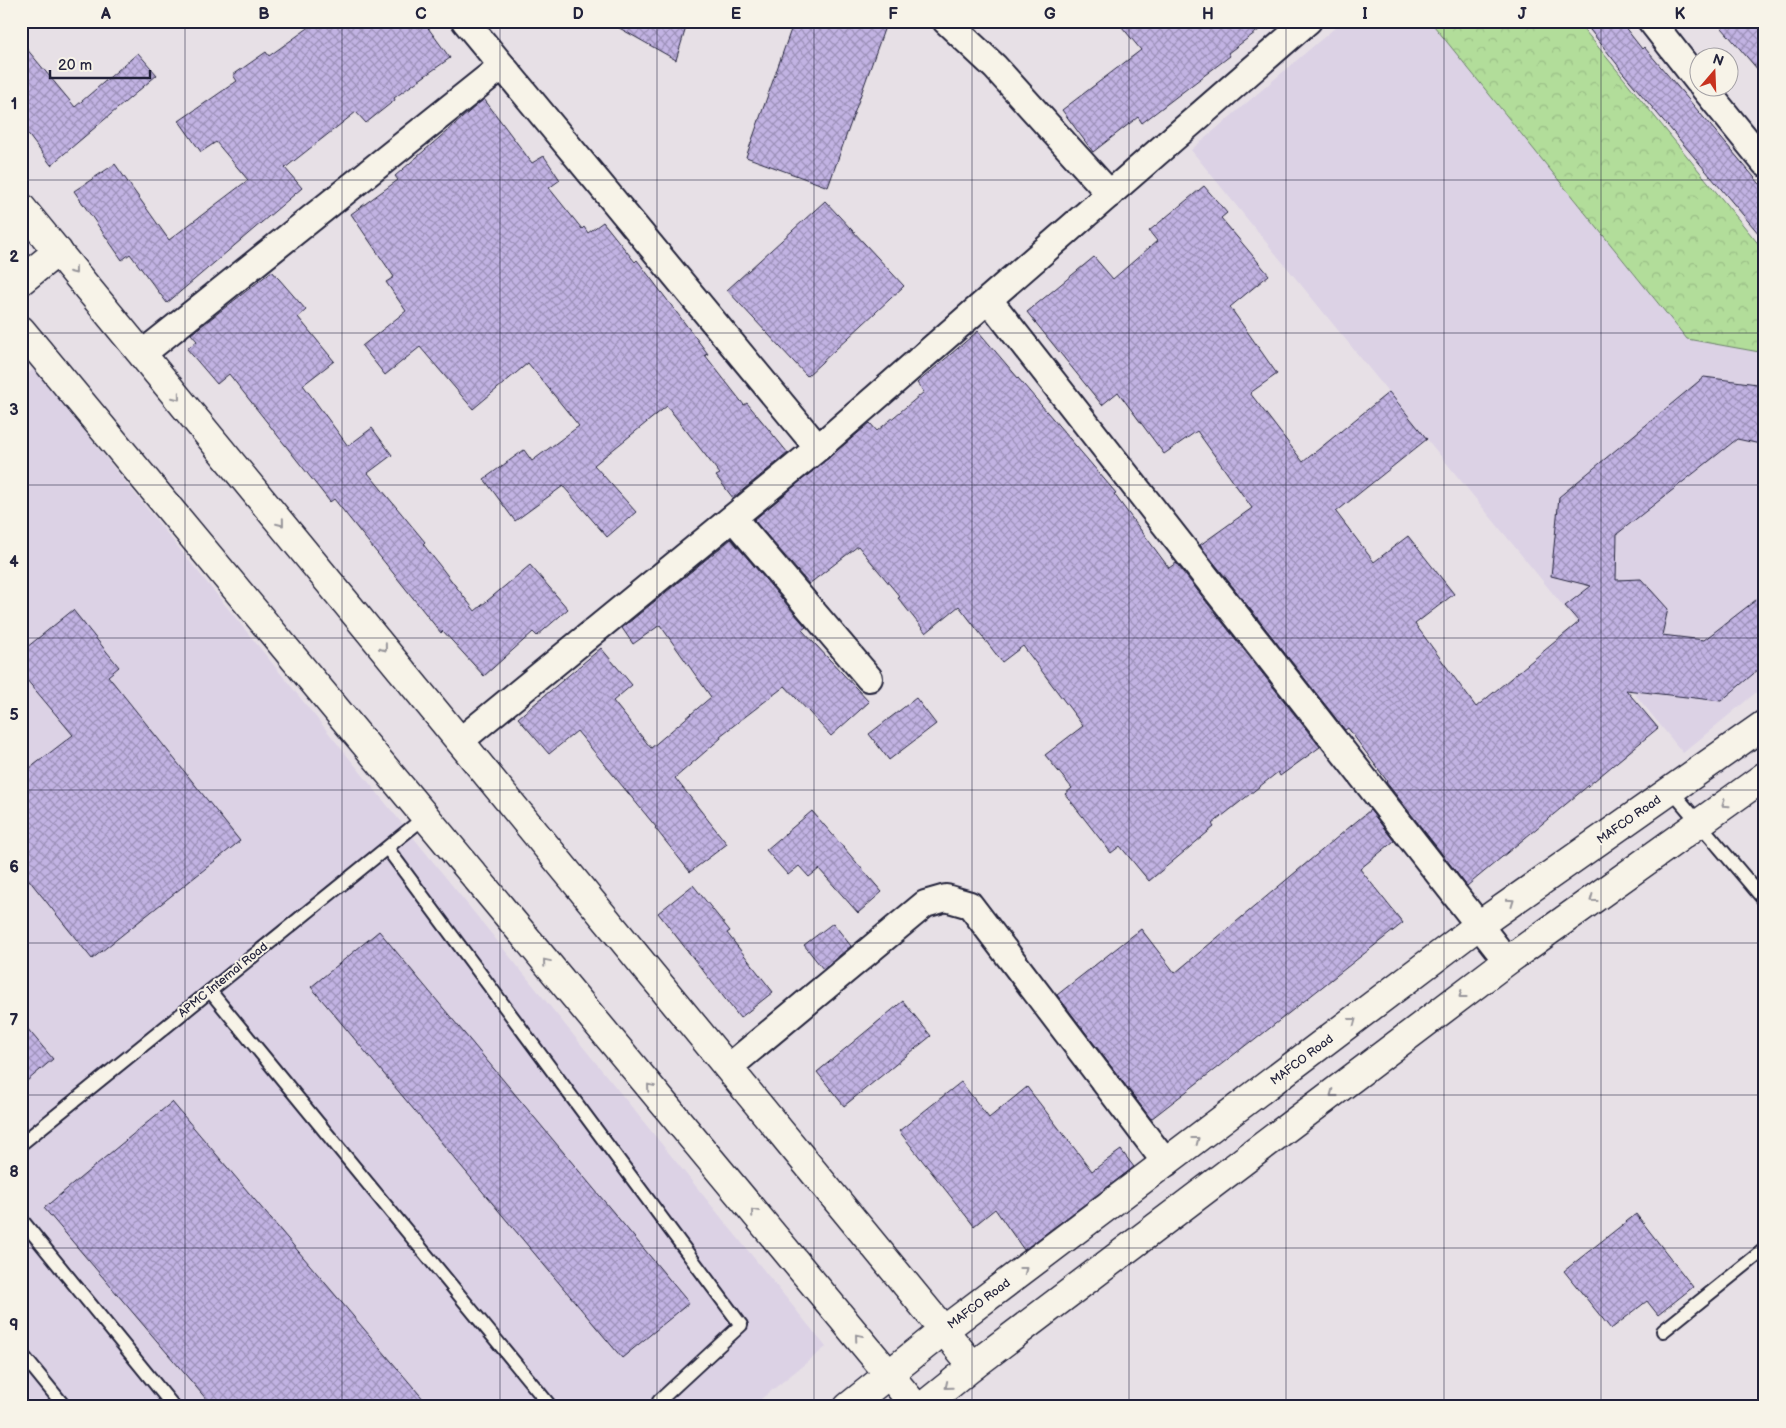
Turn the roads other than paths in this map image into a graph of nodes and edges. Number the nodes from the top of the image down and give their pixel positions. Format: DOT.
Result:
graph roads {
  1 [pos="465,21"];
  2 [pos="946,21"];
  3 [pos="1308,21"];
  4 [pos="1651,21"];
  5 [pos="502,66"];
  6 [pos="1688,68"];
  7 [pos="1712,98"];
  8 [pos="1765,163"];
  9 [pos="1110,194"];
  10 [pos="21,207"];
  11 [pos="58,251"];
  12 [pos="21,280"];
  13 [pos="989,300"];
  14 [pos="21,330"];
  15 [pos="142,354"];
  16 [pos="818,448"];
  17 [pos="733,518"];
  18 [pos="869,678"];
  19 [pos="1765,724"];
  20 [pos="460,741"];
  21 [pos="1765,776"];
  22 [pos="1671,790"];
  23 [pos="426,816"];
  24 [pos="1699,822"];
  25 [pos="387,848"];
  26 [pos="1765,901"];
  27 [pos="1479,925"];
  28 [pos="1507,961"];
  29 [pos="210,990"];
  30 [pos="728,1068"];
  31 [pos="21,1144"];
  32 [pos="1166,1163"];
  33 [pos="21,1220"];
  34 [pos="1765,1249"];
  35 [pos="944,1330"];
  36 [pos="1662,1331"];
  37 [pos="21,1353"];
  38 [pos="973,1366"];
  39 [pos="889,1374"];
  40 [pos="659,1401"];
  41 [pos="65,1407"];
  42 [pos="174,1407"];
  43 [pos="551,1407"];
  44 [pos="848,1407"];
  45 [pos="916,1407"];
  46 [pos="922,1407"];
  1 -- 5 [label="street"];
  2 -- 9 [label="street"];
  3 -- 9 [label="street"];
  4 -- 6 [label="street"];
  5 -- 15 [label="street"];
  5 -- 16 [label="street"];
  7 -- 8 [label="street"];
  9 -- 13 [label="street"];
  10 -- 11 [label="main road"];
  11 -- 12 [label="main road"];
  11 -- 15 [label="main road, one-way"];
  13 -- 16 [label="street"];
  13 -- 27 [label="street"];
  14 -- 23 [label="main road"];
  15 -- 20 [label="main road, one-way"];
  16 -- 17 [label="street"];
  17 -- 18 [label="street"];
  17 -- 20 [label="street"];
  19 -- 22 [label="main road, MAFCO Road"];
  20 -- 30 [label="main road"];
  21 -- 24 [label="main road, one-way"];
  22 -- 24 [label="lane"];
  27 -- 22 [label="main road, MAFCO Road, one-way"];
  23 -- 25 [label="lane, APMC Internal Road"];
  39 -- 23 [label="main road, one-way"];
  24 -- 26 [label="lane"];
  24 -- 28 [label="main road, one-way"];
  25 -- 29 [label="lane, APMC Internal Road"];
  25 -- 40 [label="lane"];
  27 -- 28 [label="street"];
  32 -- 27 [label="main road, MAFCO Road, one-way"];
  28 -- 38 [label="main road, one-way"];
  29 -- 31 [label="lane, APMC Internal Road"];
  29 -- 43 [label="lane"];
  30 -- 32 [label="street"];
  30 -- 35 [label="main road"];
  35 -- 32 [label="main road, MAFCO Road, one-way"];
  33 -- 42 [label="lane"];
  34 -- 36 [label="lane"];
  35 -- 38 [label="main road"];
  35 -- 39 [label="main road, MAFCO Road"];
  37 -- 41 [label="lane"];
  38 -- 46 [label="main road, one-way"];
  39 -- 44 [label="main road, MAFCO Road"];
  39 -- 45 [label="main road"];
}
